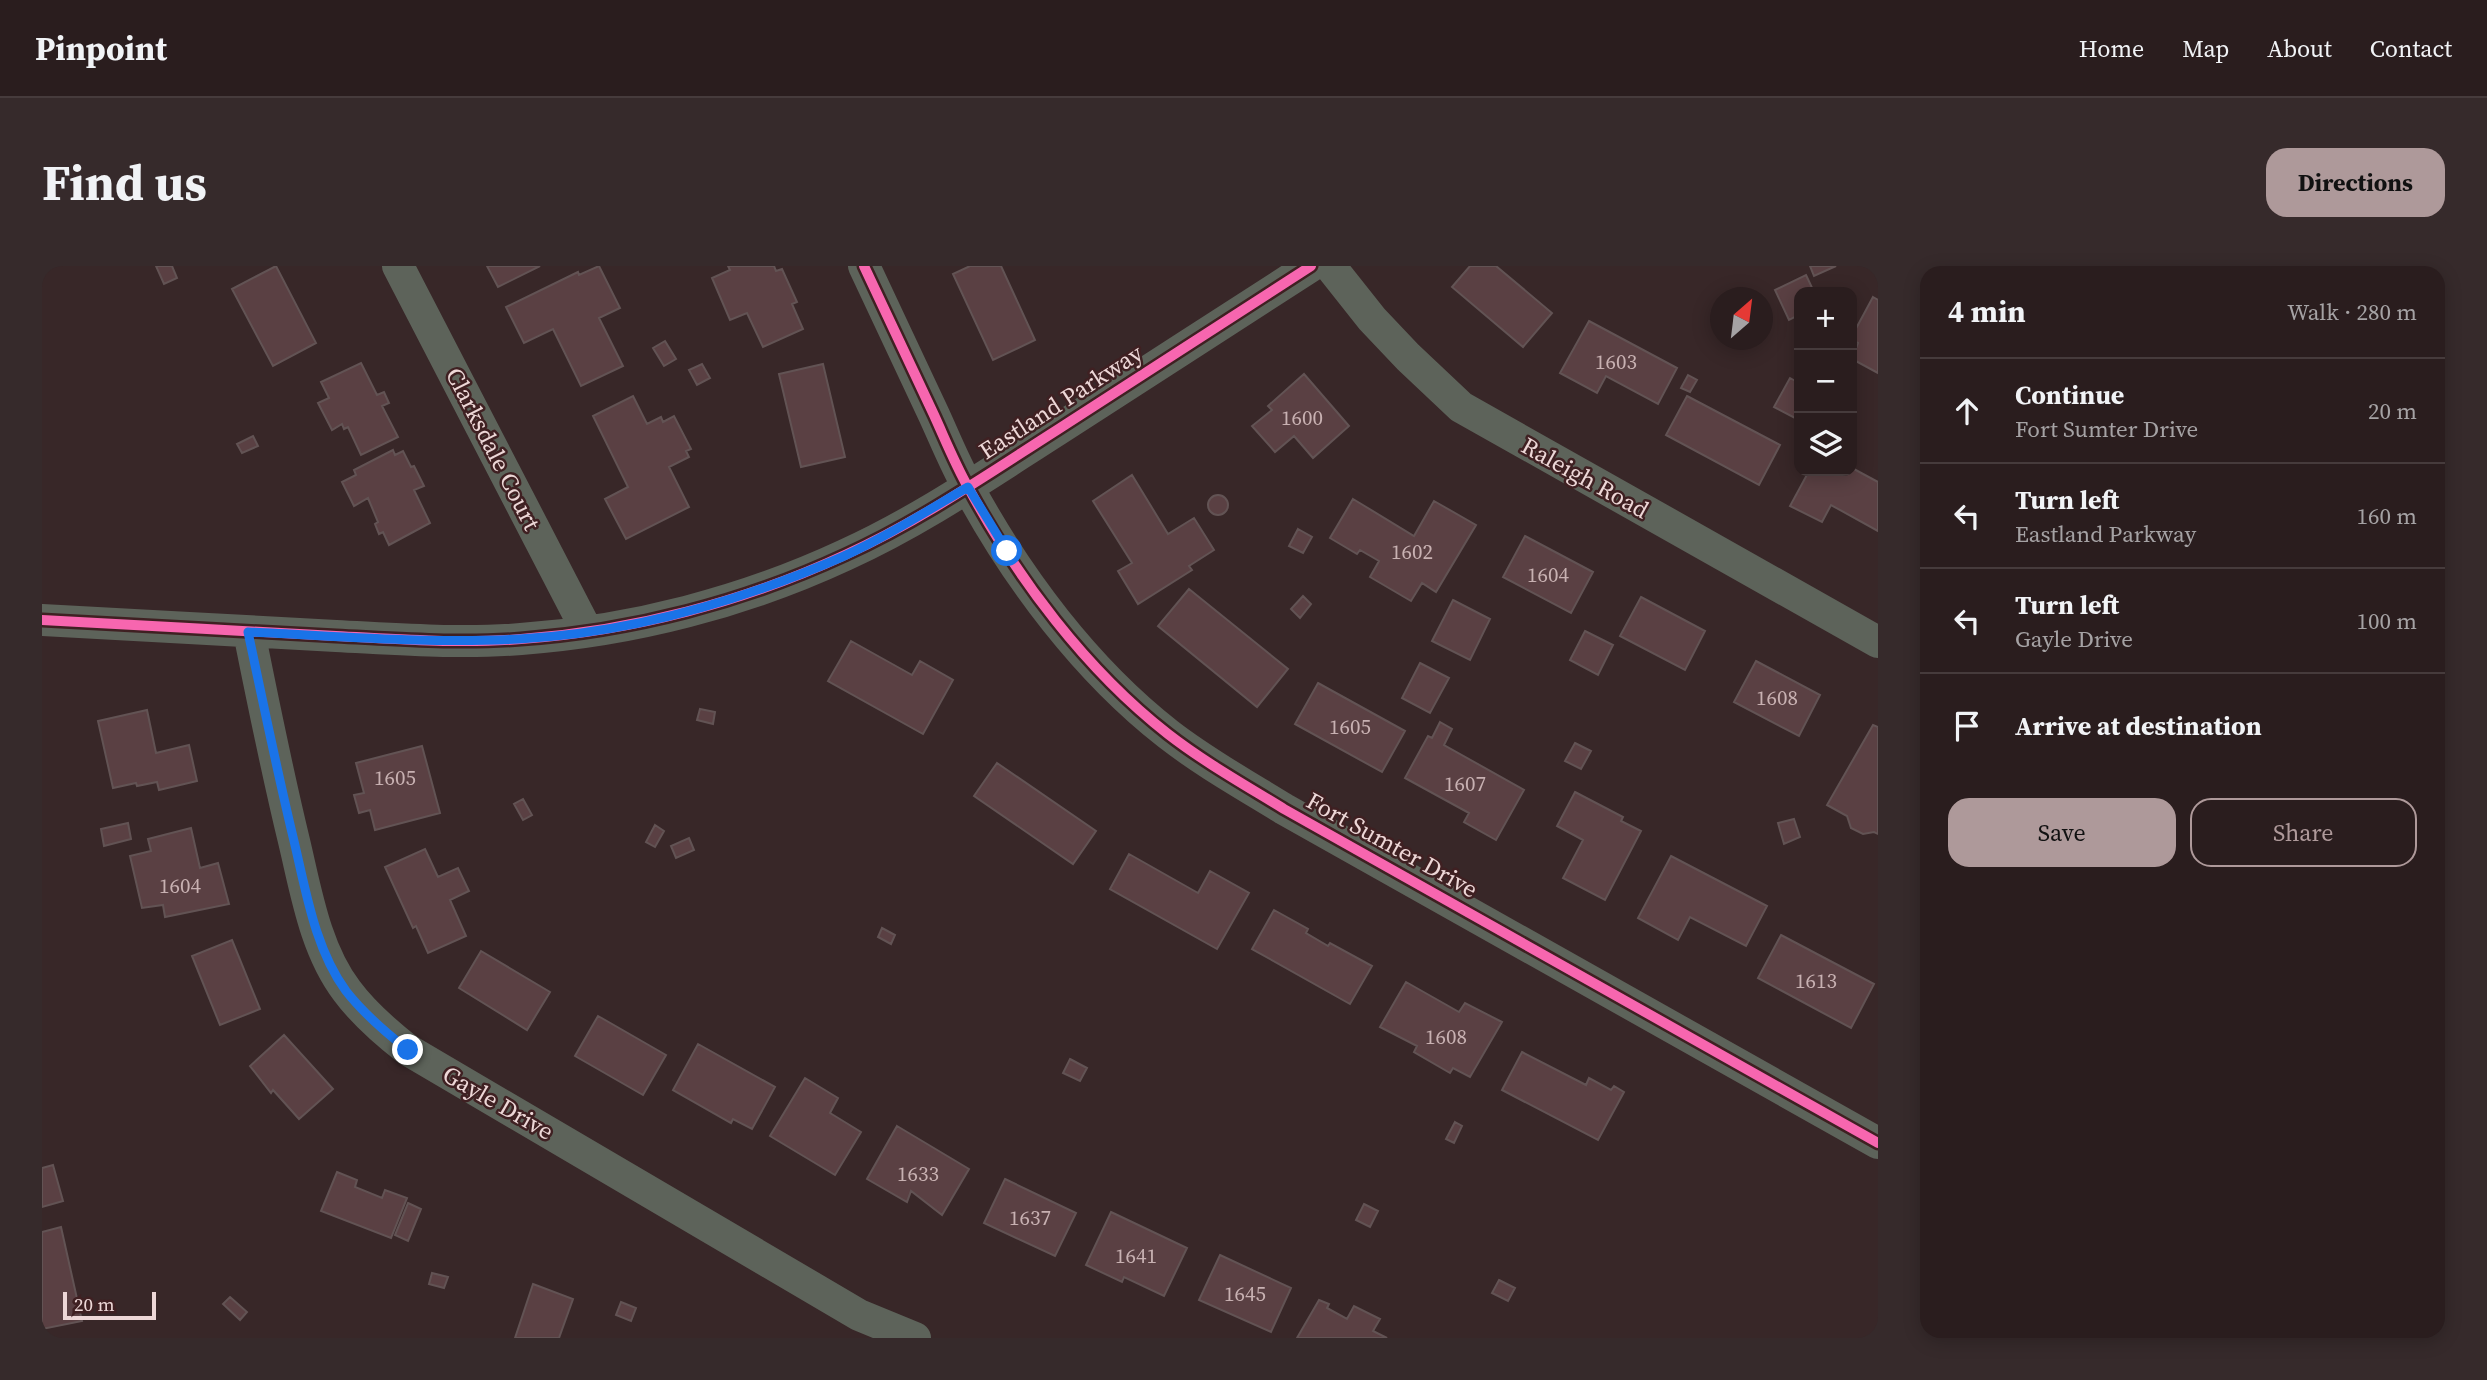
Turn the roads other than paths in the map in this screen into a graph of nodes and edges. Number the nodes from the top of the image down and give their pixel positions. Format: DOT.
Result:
graph roads {
  1 [pos="398,266"];
  2 [pos="864,266"];
  3 [pos="1311,266"];
  4 [pos="1330,266"];
  5 [pos="968,487"];
  6 [pos="42,620"];
  7 [pos="587,631"];
  8 [pos="248,632"];
  9 [pos="1878,642"];
  10 [pos="1878,1143"];
  11 [pos="915,1338"];
  1 -- 7 [label="street, Clarksdale Court"];
  2 -- 5 [label="street, Fort Sumter Drive"];
  3 -- 5 [label="street, Eastland Parkway"];
  4 -- 9 [label="street, Raleigh Road"];
  5 -- 7 [label="street, Eastland Parkway"];
  5 -- 10 [label="street, Fort Sumter Drive"];
  6 -- 8 [label="street, Eastland Parkway"];
  7 -- 8 [label="street, Eastland Parkway"];
  8 -- 11 [label="street, Gayle Drive"];
}
